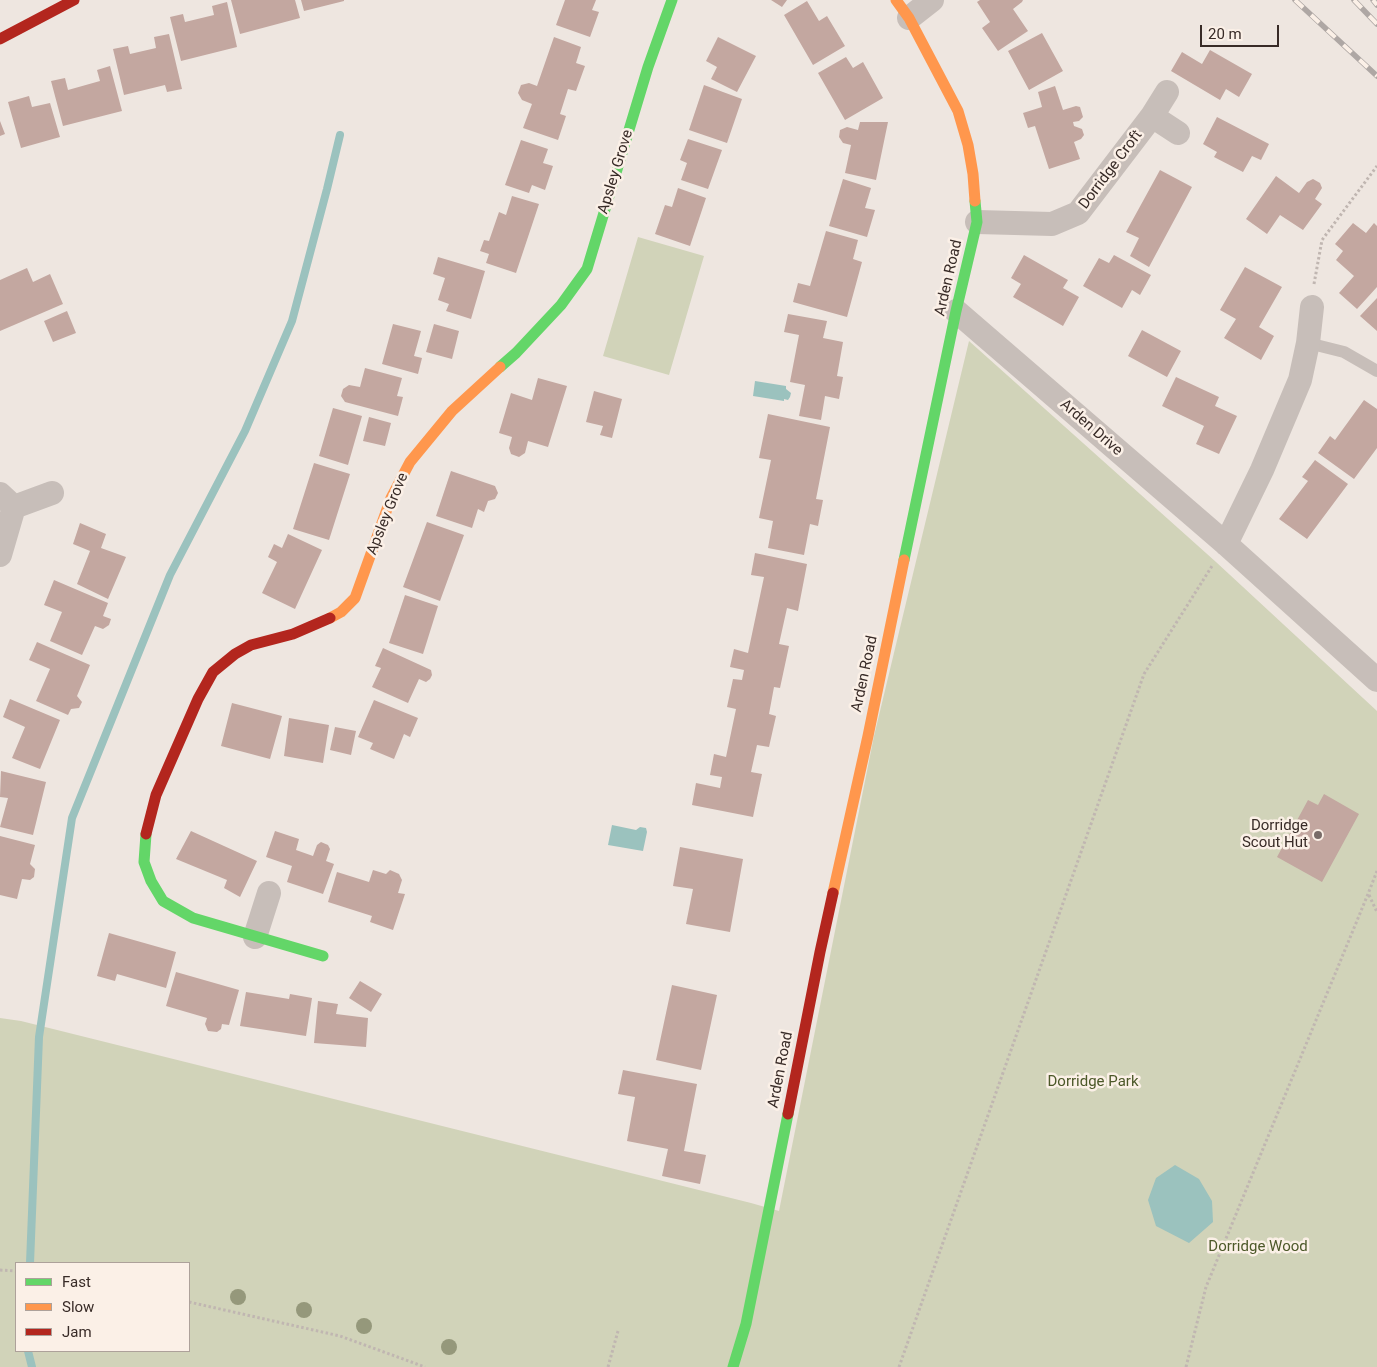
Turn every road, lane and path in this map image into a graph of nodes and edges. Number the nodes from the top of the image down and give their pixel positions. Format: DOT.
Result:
graph roads {
  1 [pos="74,0"];
  2 [pos="672,0"];
  3 [pos="932,0"];
  4 [pos="903,9"];
  5 [pos="0,40"];
  6 [pos="1167,92"];
  7 [pos="1152,116"];
  8 [pos="1178,133"];
  9 [pos="1377,166"];
  10 [pos="977,222"];
  11 [pos="1312,307"];
  12 [pos="956,311"];
  13 [pos="1308,343"];
  14 [pos="1377,371"];
  15 [pos="52,493"];
  16 [pos="7,501"];
  17 [pos="1226,544"];
  18 [pos="0,555"];
  19 [pos="1377,680"];
  20 [pos="1377,870"];
  21 [pos="269,893"];
  22 [pos="1368,894"];
  23 [pos="1377,912"];
  24 [pos="255,937"];
  25 [pos="323,956"];
  26 [pos="0,1270"];
  27 [pos="15,1270"];
  28 [pos="190,1302"];
  29 [pos="618,1331"];
  30 [pos="425,1367"];
  31 [pos="608,1367"];
  32 [pos="733,1367"];
  33 [pos="899,1367"];
  34 [pos="1186,1367"];
  1 -- 5 [label="street"];
  2 -- 24 [label="street, Apsley Grove"];
  3 -- 4 [label="street"];
  4 -- 10 [label="street, Arden Road"];
  6 -- 7 [label="street, Dorridge Croft"];
  7 -- 8 [label="street, Dorridge Croft"];
  7 -- 10 [label="street, Dorridge Croft"];
  9 -- 11 [label="path"];
  10 -- 12 [label="street, Arden Road"];
  11 -- 13 [label="street"];
  12 -- 17 [label="street, Arden Drive"];
  12 -- 32 [label="street, Arden Road"];
  13 -- 14 [label="lane"];
  13 -- 17 [label="street"];
  15 -- 16 [label="street"];
  16 -- 18 [label="street"];
  17 -- 19 [label="street, Arden Drive"];
  17 -- 33 [label="path"];
  20 -- 22 [label="path"];
  21 -- 24 [label="street"];
  22 -- 23 [label="path"];
  22 -- 34 [label="path"];
  24 -- 25 [label="street, Apsley Grove"];
  26 -- 27 [label="path"];
  28 -- 30 [label="path"];
  29 -- 31 [label="path"];
}
